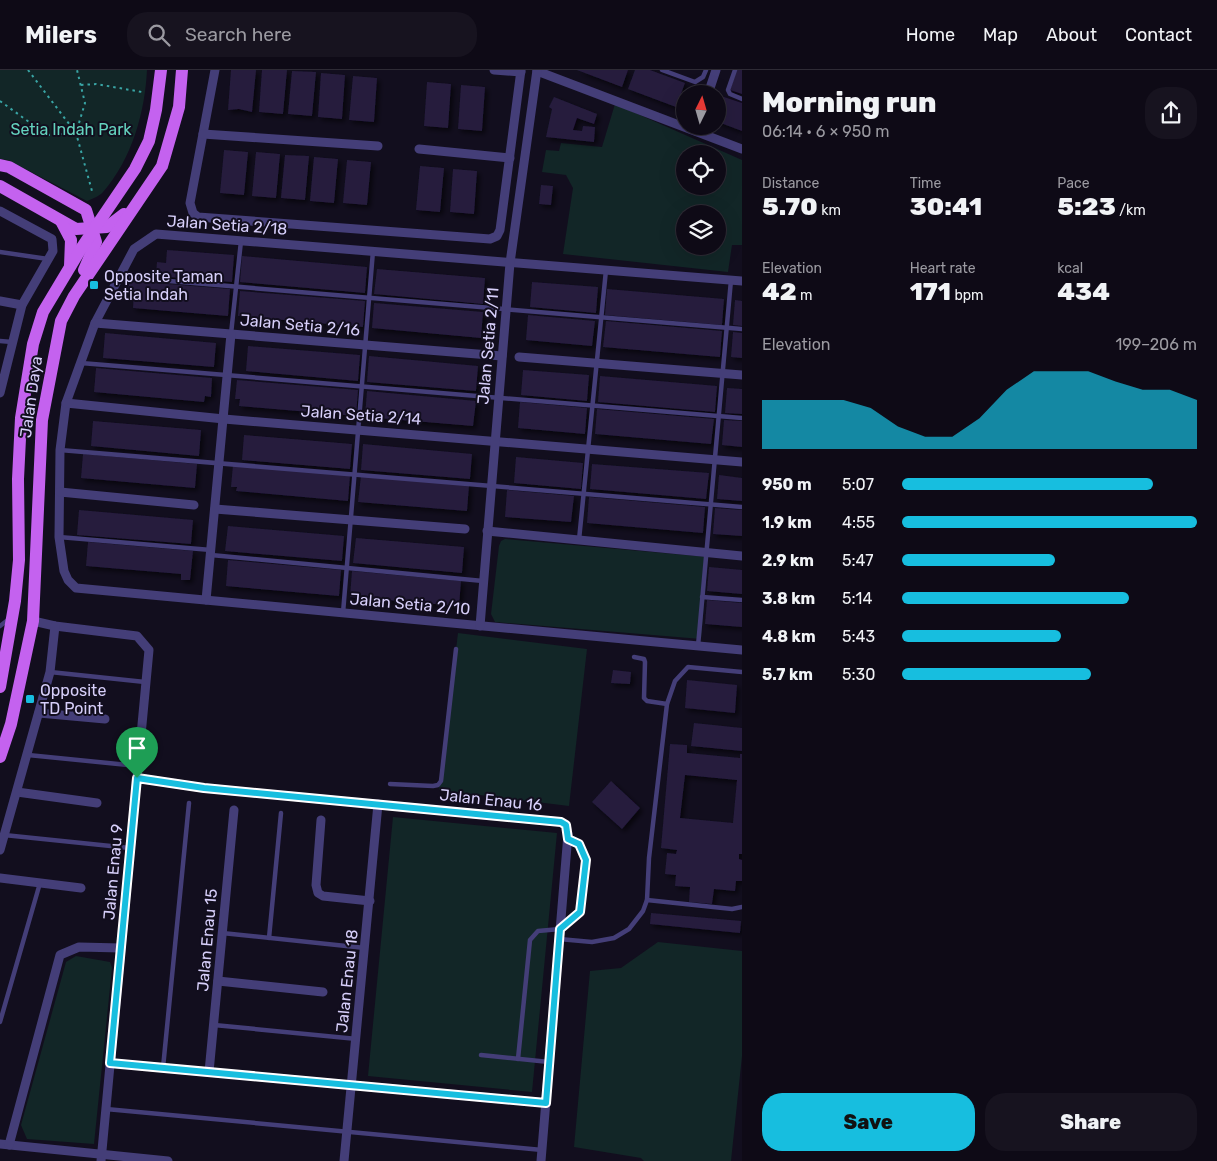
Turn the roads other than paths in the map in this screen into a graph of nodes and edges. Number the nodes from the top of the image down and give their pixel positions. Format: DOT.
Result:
graph roads {
  1 [pos="161,70"];
  2 [pos="182,70"];
  3 [pos="215,70"];
  4 [pos="494,70"];
  5 [pos="536,70"];
  6 [pos="662,70"];
  7 [pos="706,70"];
  8 [pos="716,70"];
  9 [pos="735,70"];
  10 [pos="521,71"];
  11 [pos="711,85"];
  12 [pos="742,98"];
  13 [pos="676,121"];
  14 [pos="203,134"];
  15 [pos="711,135"];
  16 [pos="378,146"];
  17 [pos="418,149"];
  18 [pos="742,149"];
  19 [pos="510,158"];
  20 [pos="0,165"];
  21 [pos="0,186"];
  22 [pos="123,187"];
  23 [pos="142,196"];
  24 [pos="70,201"];
  25 [pos="0,211"];
  26 [pos="60,219"];
  27 [pos="94,229"];
  28 [pos="241,240"];
  29 [pos="373,251"];
  30 [pos="0,252"];
  31 [pos="48,259"];
  32 [pos="510,263"];
  33 [pos="70,268"];
  34 [pos="606,269"];
  35 [pos="120,276"];
  36 [pos="731,280"];
  37 [pos="742,281"];
  38 [pos="236,286"];
  39 [pos="74,296"];
  40 [pos="369,298"];
  41 [pos="0,302"];
  42 [pos="22,305"];
  43 [pos="506,309"];
  44 [pos="601,317"];
  45 [pos="95,323"];
  46 [pos="727,328"];
  47 [pos="742,330"];
  48 [pos="231,334"];
  49 [pos="0,341"];
  50 [pos="12,342"];
  51 [pos="365,345"];
  52 [pos="502,356"];
  53 [pos="519,357"];
  54 [pos="80,363"];
  55 [pos="596,363"];
  56 [pos="723,373"];
  57 [pos="229,375"];
  58 [pos="742,375"];
  59 [pos="362,387"];
  60 [pos="0,388"];
  61 [pos="0,393"];
  62 [pos="498,398"];
  63 [pos="66,404"];
  64 [pos="592,406"];
  65 [pos="719,416"];
  66 [pos="742,418"];
  67 [pos="224,419"];
  68 [pos="358,430"];
  69 [pos="495,440"];
  70 [pos="588,448"];
  71 [pos="60,450"];
  72 [pos="715,460"];
  73 [pos="742,462"];
  74 [pos="220,463"];
  75 [pos="355,475"];
  76 [pos="491,486"];
  77 [pos="60,492"];
  78 [pos="584,494"];
  79 [pos="194,504"];
  80 [pos="711,505"];
  81 [pos="742,507"];
  82 [pos="215,509"];
  83 [pos="351,520"];
  84 [pos="465,529"];
  85 [pos="488,531"];
  86 [pos="59,537"];
  87 [pos="579,540"];
  88 [pos="706,552"];
  89 [pos="211,553"];
  90 [pos="742,556"];
  91 [pos="347,569"];
  92 [pos="483,581"];
  93 [pos="76,588"];
  94 [pos="702,597"];
  95 [pos="206,600"];
  96 [pos="742,600"];
  97 [pos="343,614"];
  98 [pos="13,617"];
  99 [pos="33,621"];
  100 [pos="0,626"];
  101 [pos="55,626"];
  102 [pos="480,626"];
  103 [pos="698,646"];
  104 [pos="456,649"];
  105 [pos="742,650"];
  106 [pos="634,657"];
  107 [pos="50,672"];
  108 [pos="742,672"];
  109 [pos="148,682"];
  110 [pos="0,687"];
  111 [pos="667,704"];
  112 [pos="40,713"];
  113 [pos="106,720"];
  114 [pos="28,755"];
  115 [pos="0,757"];
  116 [pos="138,766"];
  117 [pos="137,778"];
  118 [pos="390,784"];
  119 [pos="17,792"];
  120 [pos="97,803"];
  121 [pos="190,803"];
  122 [pos="378,804"];
  123 [pos="234,810"];
  124 [pos="281,813"];
  125 [pos="321,820"];
  126 [pos="4,835"];
  127 [pos="568,839"];
  128 [pos="131,848"];
  129 [pos="0,850"];
  130 [pos="0,878"];
  131 [pos="40,883"];
  132 [pos="81,888"];
  133 [pos="647,900"];
  134 [pos="370,901"];
  135 [pos="742,907"];
  136 [pos="560,929"];
  137 [pos="222,933"];
  138 [pos="269,938"];
  139 [pos="560,940"];
  140 [pos="122,948"];
  141 [pos="365,948"];
  142 [pos="218,981"];
  143 [pos="323,992"];
  144 [pos="0,1022"];
  145 [pos="214,1025"];
  146 [pos="356,1039"];
  147 [pos="481,1055"];
  148 [pos="518,1059"];
  149 [pos="549,1062"];
  150 [pos="110,1063"];
  151 [pos="163,1068"];
  152 [pos="210,1072"];
  153 [pos="352,1085"];
  154 [pos="546,1103"];
  155 [pos="106,1109"];
  156 [pos="346,1132"];
  157 [pos="4,1145"];
  158 [pos="542,1150"];
  159 [pos="101,1158"];
  160 [pos="168,1161"];
  161 [pos="344,1161"];
  162 [pos="541,1161"];
  1 -- 22 [label="main road, Jalan Daya"];
  2 -- 23 [label="main road, Jalan Daya"];
  3 -- 14 [label="street"];
  4 -- 10 [label="street"];
  5 -- 13 [label="street"];
  5 -- 32 [label="street, Jalan Setia 2/11"];
  6 -- 7 [label="lane"];
  8 -- 11 [label="street"];
  9 -- 12 [label="lane"];
  10 -- 19 [label="street"];
  14 -- 16 [label="street"];
  14 -- 19 [label="street"];
  15 -- 18 [label="street"];
  17 -- 19 [label="street"];
  20 -- 24 [label="main road"];
  21 -- 26 [label="main road"];
  22 -- 24 [label="main road"];
  22 -- 27 [label="main road, Jalan Daya"];
  23 -- 27 [label="main road"];
  23 -- 39 [label="main road, Jalan Daya"];
  24 -- 27 [label="main road"];
  25 -- 31 [label="street"];
  26 -- 27 [label="main road"];
  26 -- 33 [label="main road"];
  27 -- 33 [label="main road, Jalan Daya"];
  27 -- 39 [label="main road"];
  28 -- 29 [label="street, Jalan Setia 2/18"];
  28 -- 35 [label="street, Jalan Setia 2/18"];
  28 -- 38 [label="lane"];
  29 -- 32 [label="street, Jalan Setia 2/18"];
  29 -- 40 [label="lane"];
  30 -- 31 [label="lane"];
  31 -- 42 [label="street"];
  32 -- 34 [label="street, Jalan Setia 2/18"];
  32 -- 43 [label="street, Jalan Setia 2/11"];
  33 -- 98 [label="main road, Jalan Daya"];
  34 -- 36 [label="street, Jalan Setia 2/18"];
  34 -- 44 [label="lane"];
  35 -- 38 [label="lane"];
  35 -- 45 [label="street, Jalan Setia 2/18"];
  36 -- 37 [label="street, Jalan Setia 2/18"];
  36 -- 46 [label="lane"];
  38 -- 40 [label="lane"];
  38 -- 48 [label="lane"];
  39 -- 99 [label="main road, Jalan Daya"];
  40 -- 43 [label="lane"];
  40 -- 51 [label="lane"];
  41 -- 42 [label="street"];
  42 -- 50 [label="street"];
  43 -- 44 [label="lane"];
  43 -- 52 [label="street, Jalan Setia 2/11"];
  44 -- 46 [label="lane"];
  44 -- 55 [label="lane"];
  45 -- 48 [label="street, Jalan Setia 2/16"];
  45 -- 54 [label="street, Jalan Setia 2/18"];
  46 -- 47 [label="lane"];
  46 -- 56 [label="lane"];
  48 -- 51 [label="street, Jalan Setia 2/16"];
  48 -- 57 [label="street"];
  49 -- 50 [label="lane"];
  50 -- 60 [label="street"];
  51 -- 52 [label="street, Jalan Setia 2/16"];
  51 -- 59 [label="lane"];
  52 -- 62 [label="street, Jalan Setia 2/11"];
  53 -- 55 [label="street"];
  54 -- 57 [label="lane"];
  54 -- 63 [label="street, Jalan Setia 2/18"];
  55 -- 56 [label="street"];
  55 -- 64 [label="lane"];
  56 -- 58 [label="street"];
  56 -- 65 [label="lane"];
  57 -- 59 [label="lane"];
  57 -- 67 [label="street"];
  59 -- 62 [label="lane"];
  59 -- 68 [label="lane"];
  60 -- 61 [label="street"];
  62 -- 64 [label="lane"];
  62 -- 69 [label="street, Jalan Setia 2/11"];
  63 -- 67 [label="street, Jalan Setia 2/14"];
  63 -- 71 [label="street, Jalan Setia 2/18"];
  64 -- 65 [label="lane"];
  64 -- 70 [label="lane"];
  65 -- 66 [label="lane"];
  65 -- 72 [label="lane"];
  67 -- 68 [label="street, Jalan Setia 2/14"];
  67 -- 74 [label="street"];
  68 -- 69 [label="street, Jalan Setia 2/14"];
  68 -- 75 [label="lane"];
  69 -- 70 [label="street, Jalan Setia 2/14"];
  69 -- 76 [label="street, Jalan Setia 2/11"];
  70 -- 72 [label="street, Jalan Setia 2/14"];
  70 -- 78 [label="lane"];
  71 -- 74 [label="lane"];
  71 -- 77 [label="street, Jalan Setia 2/18"];
  72 -- 73 [label="street, Jalan Setia 2/14"];
  72 -- 80 [label="lane"];
  74 -- 75 [label="lane"];
  74 -- 82 [label="street"];
  75 -- 76 [label="lane"];
  75 -- 83 [label="lane"];
  76 -- 78 [label="lane"];
  76 -- 85 [label="street, Jalan Setia 2/11"];
  77 -- 79 [label="street"];
  77 -- 86 [label="street, Jalan Setia 2/18"];
  78 -- 80 [label="lane"];
  78 -- 87 [label="lane"];
  80 -- 81 [label="lane"];
  80 -- 88 [label="lane"];
  82 -- 83 [label="street"];
  82 -- 89 [label="street"];
  83 -- 84 [label="street"];
  83 -- 91 [label="lane"];
  85 -- 87 [label="street"];
  85 -- 92 [label="street, Jalan Setia 2/11"];
  86 -- 89 [label="lane"];
  86 -- 93 [label="street, Jalan Setia 2/18"];
  87 -- 88 [label="street"];
  88 -- 90 [label="street"];
  88 -- 94 [label="lane"];
  89 -- 91 [label="lane"];
  89 -- 95 [label="street"];
  91 -- 92 [label="lane"];
  91 -- 97 [label="lane"];
  92 -- 102 [label="street, Jalan Setia 2/11"];
  93 -- 95 [label="street, Jalan Setia 2/10"];
  94 -- 96 [label="lane"];
  94 -- 103 [label="lane"];
  95 -- 97 [label="street, Jalan Setia 2/10"];
  97 -- 102 [label="street, Jalan Setia 2/10"];
  98 -- 100 [label="lane"];
  98 -- 110 [label="main road, Jalan Daya"];
  99 -- 101 [label="street, Jalan Enau 9"];
  99 -- 115 [label="main road, Jalan Daya"];
  101 -- 107 [label="street"];
  101 -- 109 [label="street, Jalan Enau 9"];
  102 -- 103 [label="street, Jalan Setia 2/10"];
  103 -- 105 [label="street, Jalan Setia 2/10"];
  104 -- 118 [label="lane"];
  106 -- 111 [label="lane"];
  107 -- 109 [label="lane"];
  107 -- 112 [label="street"];
  108 -- 111 [label="lane"];
  109 -- 116 [label="street, Jalan Enau 9"];
  111 -- 133 [label="lane"];
  112 -- 113 [label="street"];
  112 -- 114 [label="street"];
  114 -- 116 [label="lane"];
  114 -- 119 [label="street"];
  116 -- 117 [label="street, Jalan Enau 9"];
  117 -- 122 [label="street, Jalan Enau 16"];
  117 -- 128 [label="street, Jalan Enau 9"];
  119 -- 120 [label="street"];
  119 -- 126 [label="street"];
  121 -- 151 [label="lane"];
  122 -- 127 [label="street, Jalan Enau 16"];
  122 -- 134 [label="street, Jalan Enau 18"];
  123 -- 137 [label="street, Jalan Enau 15"];
  124 -- 138 [label="lane"];
  125 -- 134 [label="street"];
  126 -- 128 [label="lane"];
  126 -- 129 [label="street"];
  127 -- 136 [label="street"];
  127 -- 136 [label="lane"];
  128 -- 140 [label="street, Jalan Enau 9"];
  130 -- 131 [label="street"];
  131 -- 132 [label="street"];
  131 -- 144 [label="lane"];
  133 -- 135 [label="lane"];
  133 -- 139 [label="lane"];
  134 -- 141 [label="street, Jalan Enau 18"];
  136 -- 139 [label="street"];
  136 -- 148 [label="lane"];
  137 -- 138 [label="lane"];
  137 -- 142 [label="street, Jalan Enau 15"];
  138 -- 141 [label="lane"];
  139 -- 149 [label="street"];
  140 -- 150 [label="street, Jalan Enau 9"];
  140 -- 157 [label="street"];
  141 -- 146 [label="street, Jalan Enau 18"];
  142 -- 143 [label="street"];
  142 -- 145 [label="street, Jalan Enau 15"];
  145 -- 146 [label="lane"];
  145 -- 152 [label="street, Jalan Enau 15"];
  146 -- 153 [label="street, Jalan Enau 18"];
  147 -- 148 [label="lane"];
  148 -- 149 [label="lane"];
  149 -- 154 [label="street"];
  150 -- 151 [label="street"];
  150 -- 155 [label="street, Jalan Enau 9"];
  151 -- 152 [label="street"];
  152 -- 153 [label="street"];
  153 -- 154 [label="street"];
  153 -- 156 [label="street, Jalan Enau 18"];
  154 -- 158 [label="street"];
  155 -- 156 [label="lane"];
  155 -- 159 [label="street, Jalan Enau 9"];
  156 -- 158 [label="lane"];
  156 -- 161 [label="street, Jalan Enau 18"];
  157 -- 159 [label="street"];
  158 -- 162 [label="street"];
  159 -- 160 [label="street"];
}
